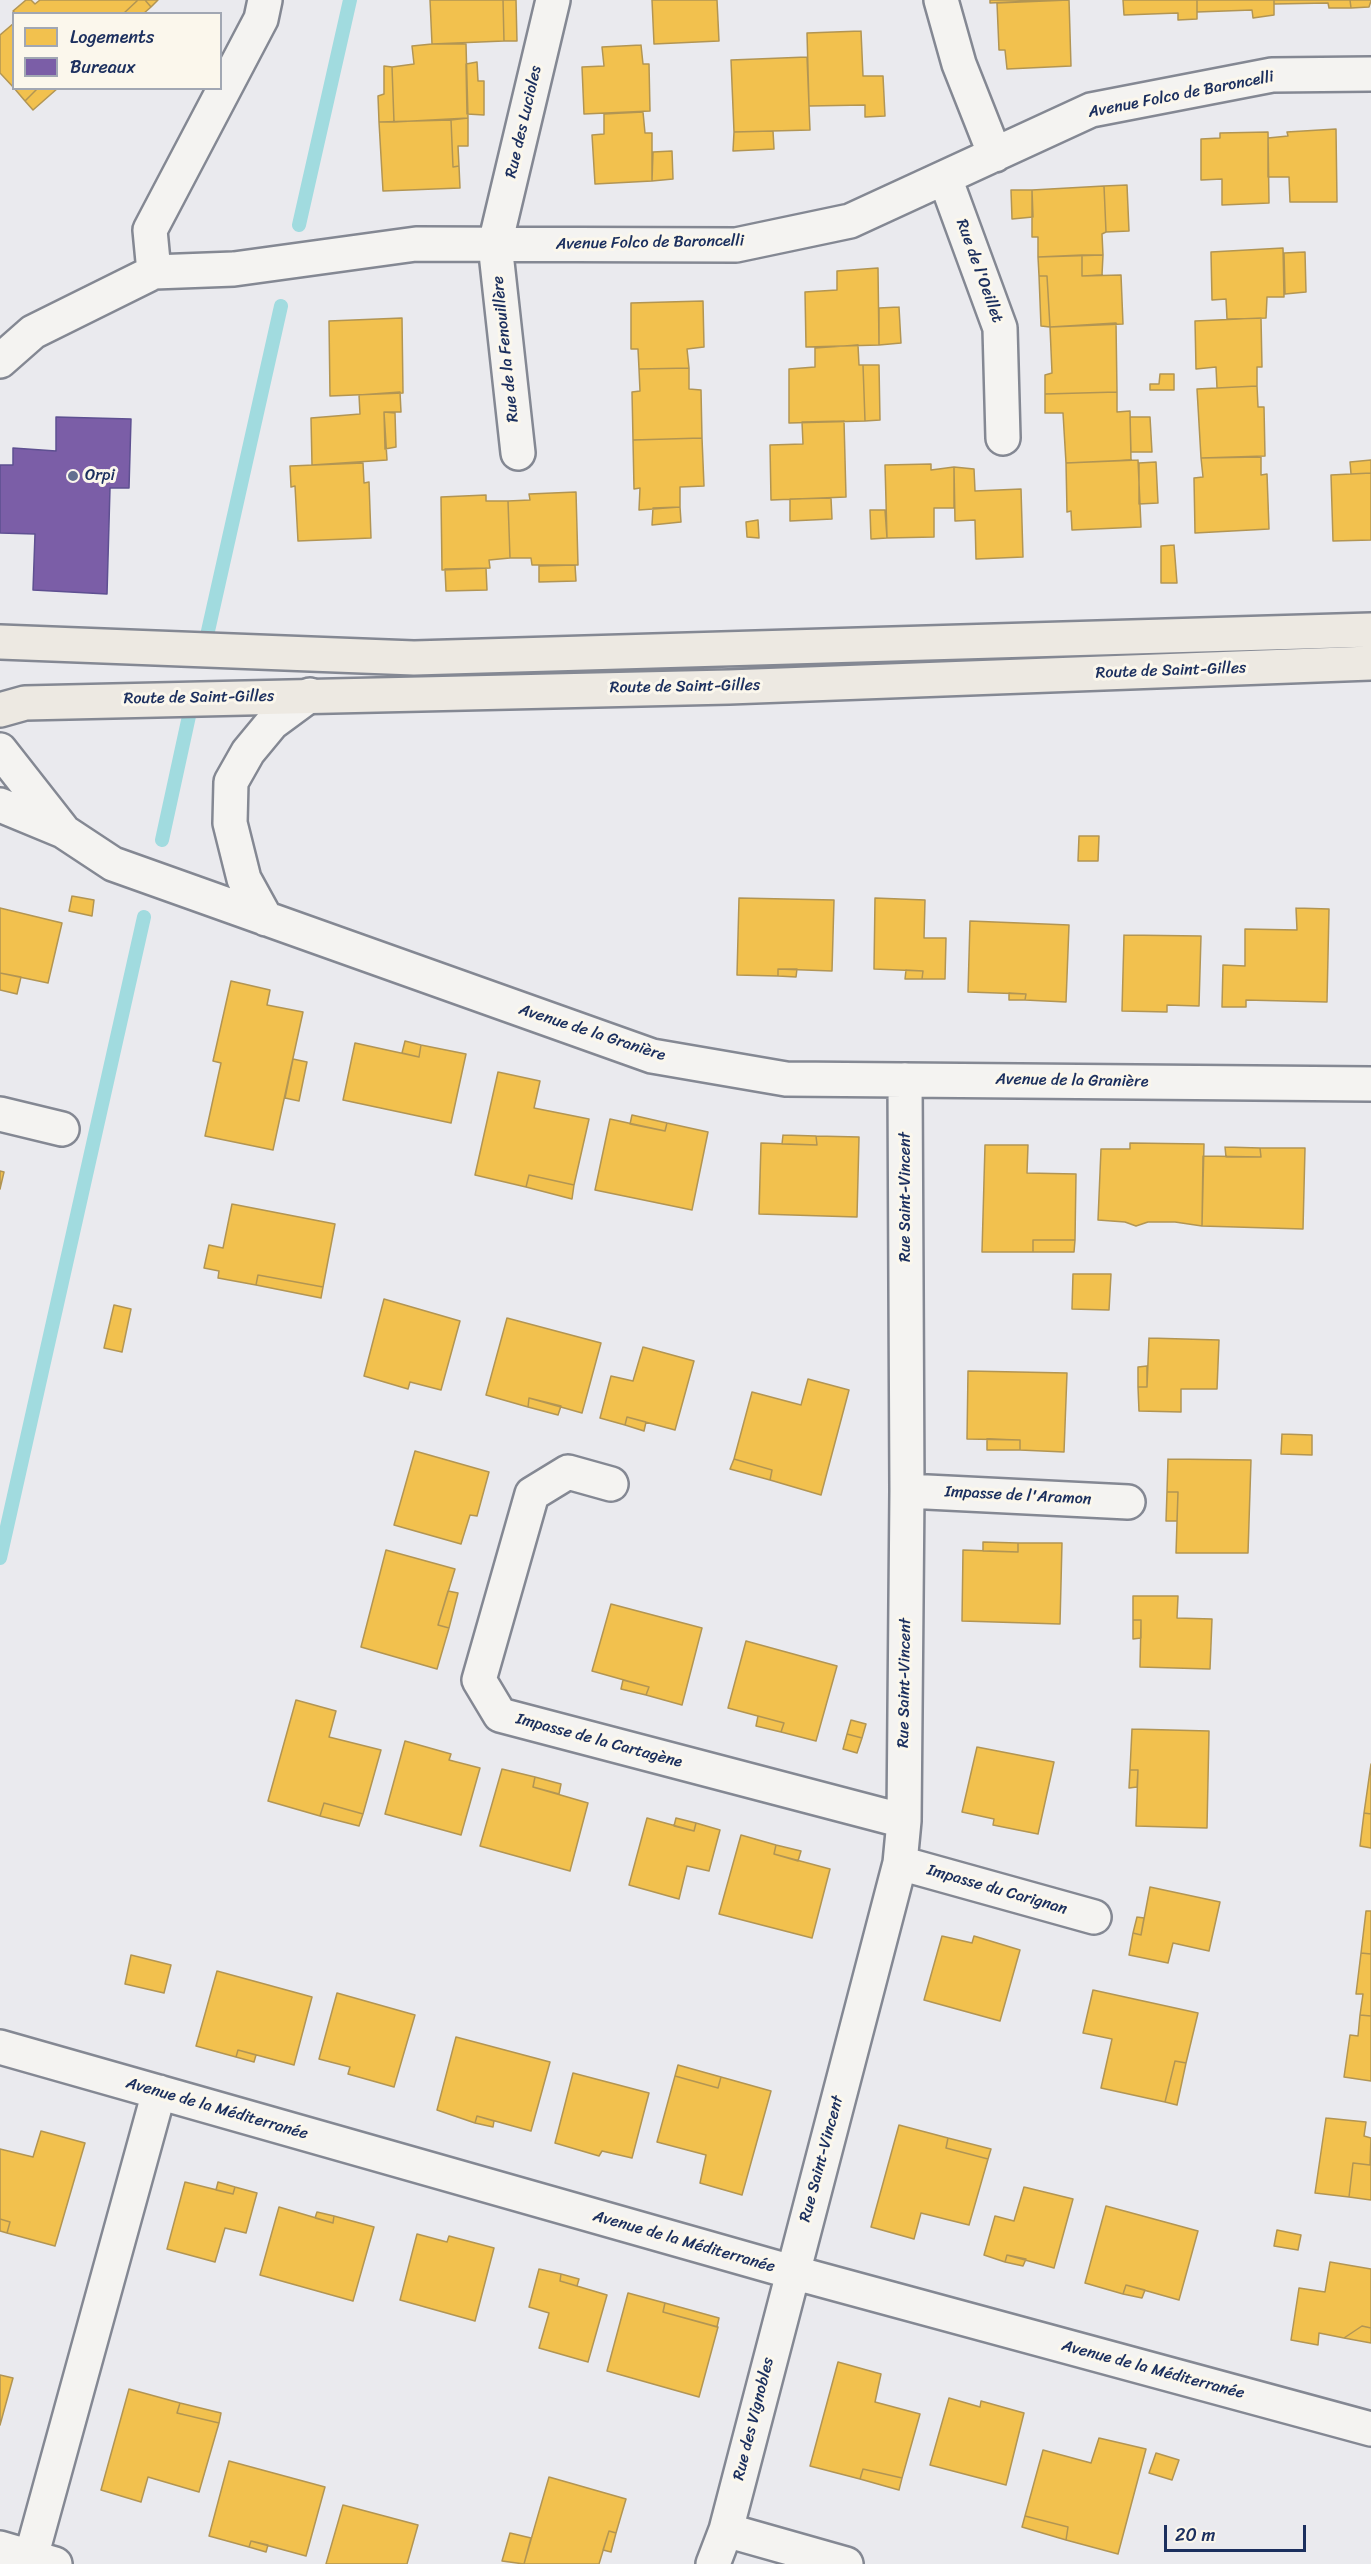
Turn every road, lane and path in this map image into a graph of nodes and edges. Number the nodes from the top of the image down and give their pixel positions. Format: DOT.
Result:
graph roads {
  1 [pos="288,0"];
  2 [pos="554,0"];
  3 [pos="941,0"];
  4 [pos="263,10"];
  5 [pos="1371,74"];
  6 [pos="222,90"];
  7 [pos="222,90"];
  8 [pos="995,154"];
  9 [pos="945,178"];
  10 [pos="495,244"];
  11 [pos="154,272"];
  12 [pos="0,361"];
  13 [pos="1003,438"];
  14 [pos="518,453"];
  15 [pos="1371,630"];
  16 [pos="0,642"];
  17 [pos="1371,663"];
  18 [pos="310,695"];
  19 [pos="0,710"];
  20 [pos="0,750"];
  21 [pos="0,805"];
  22 [pos="63,831"];
  23 [pos="266,919"];
  24 [pos="905,1080"];
  25 [pos="1371,1084"];
  26 [pos="0,1114"];
  27 [pos="62,1130"];
  28 [pos="611,1484"];
  29 [pos="907,1491"];
  30 [pos="1128,1502"];
  31 [pos="904,1821"];
  32 [pos="900,1863"];
  33 [pos="1094,1917"];
  34 [pos="0,2047"];
  35 [pos="159,2092"];
  36 [pos="792,2272"];
  37 [pos="1371,2429"];
  38 [pos="726,2530"];
  39 [pos="0,2548"];
  40 [pos="43,2561"];
  41 [pos="713,2564"];
  42 [pos="846,2564"];
  1 -- 4 [label="street"];
  2 -- 10 [label="street, Rue des Lucioles"];
  3 -- 8 [label="street"];
  4 -- 7 [label="street"];
  5 -- 8 [label="street, Avenue Folco de Baroncelli"];
  6 -- 11 [label="street"];
  8 -- 9 [label="street, Avenue Folco de Baroncelli"];
  9 -- 10 [label="street, Avenue Folco de Baroncelli"];
  9 -- 13 [label="street, Rue de l'Oeillet"];
  10 -- 11 [label="street, Avenue Folco de Baroncelli"];
  10 -- 14 [label="street, Rue de la Fenouillère"];
  11 -- 12 [label="street"];
  15 -- 16 [label="main road"];
  17 -- 18 [label="main road, Route de Saint-Gilles"];
  18 -- 19 [label="main road, Route de Saint-Gilles"];
  18 -- 23 [label="street"];
  20 -- 22 [label="street, Avenue de la Granière"];
  21 -- 22 [label="street, Avenue de la Granière"];
  22 -- 23 [label="street, Avenue de la Granière"];
  23 -- 24 [label="street, Avenue de la Granière"];
  24 -- 25 [label="street, Avenue de la Granière"];
  24 -- 29 [label="street, Rue Saint-Vincent"];
  26 -- 27 [label="street"];
  28 -- 31 [label="street, Impasse de la Cartagène"];
  29 -- 30 [label="street, Impasse de l'Aramon"];
  29 -- 31 [label="street, Rue Saint-Vincent"];
  31 -- 32 [label="street, Rue Saint-Vincent"];
  32 -- 33 [label="street, Impasse du Carignan"];
  32 -- 36 [label="street, Rue Saint-Vincent"];
  34 -- 35 [label="street, Avenue de la Méditerranée"];
  35 -- 36 [label="street, Avenue de la Méditerranée"];
  35 -- 40 [label="street"];
  36 -- 37 [label="street, Avenue de la Méditerranée"];
  36 -- 38 [label="street, Rue des Vignobles"];
  38 -- 41 [label="street, Rue des Vignobles"];
  38 -- 42 [label="street"];
  39 -- 40 [label="street"];
}
